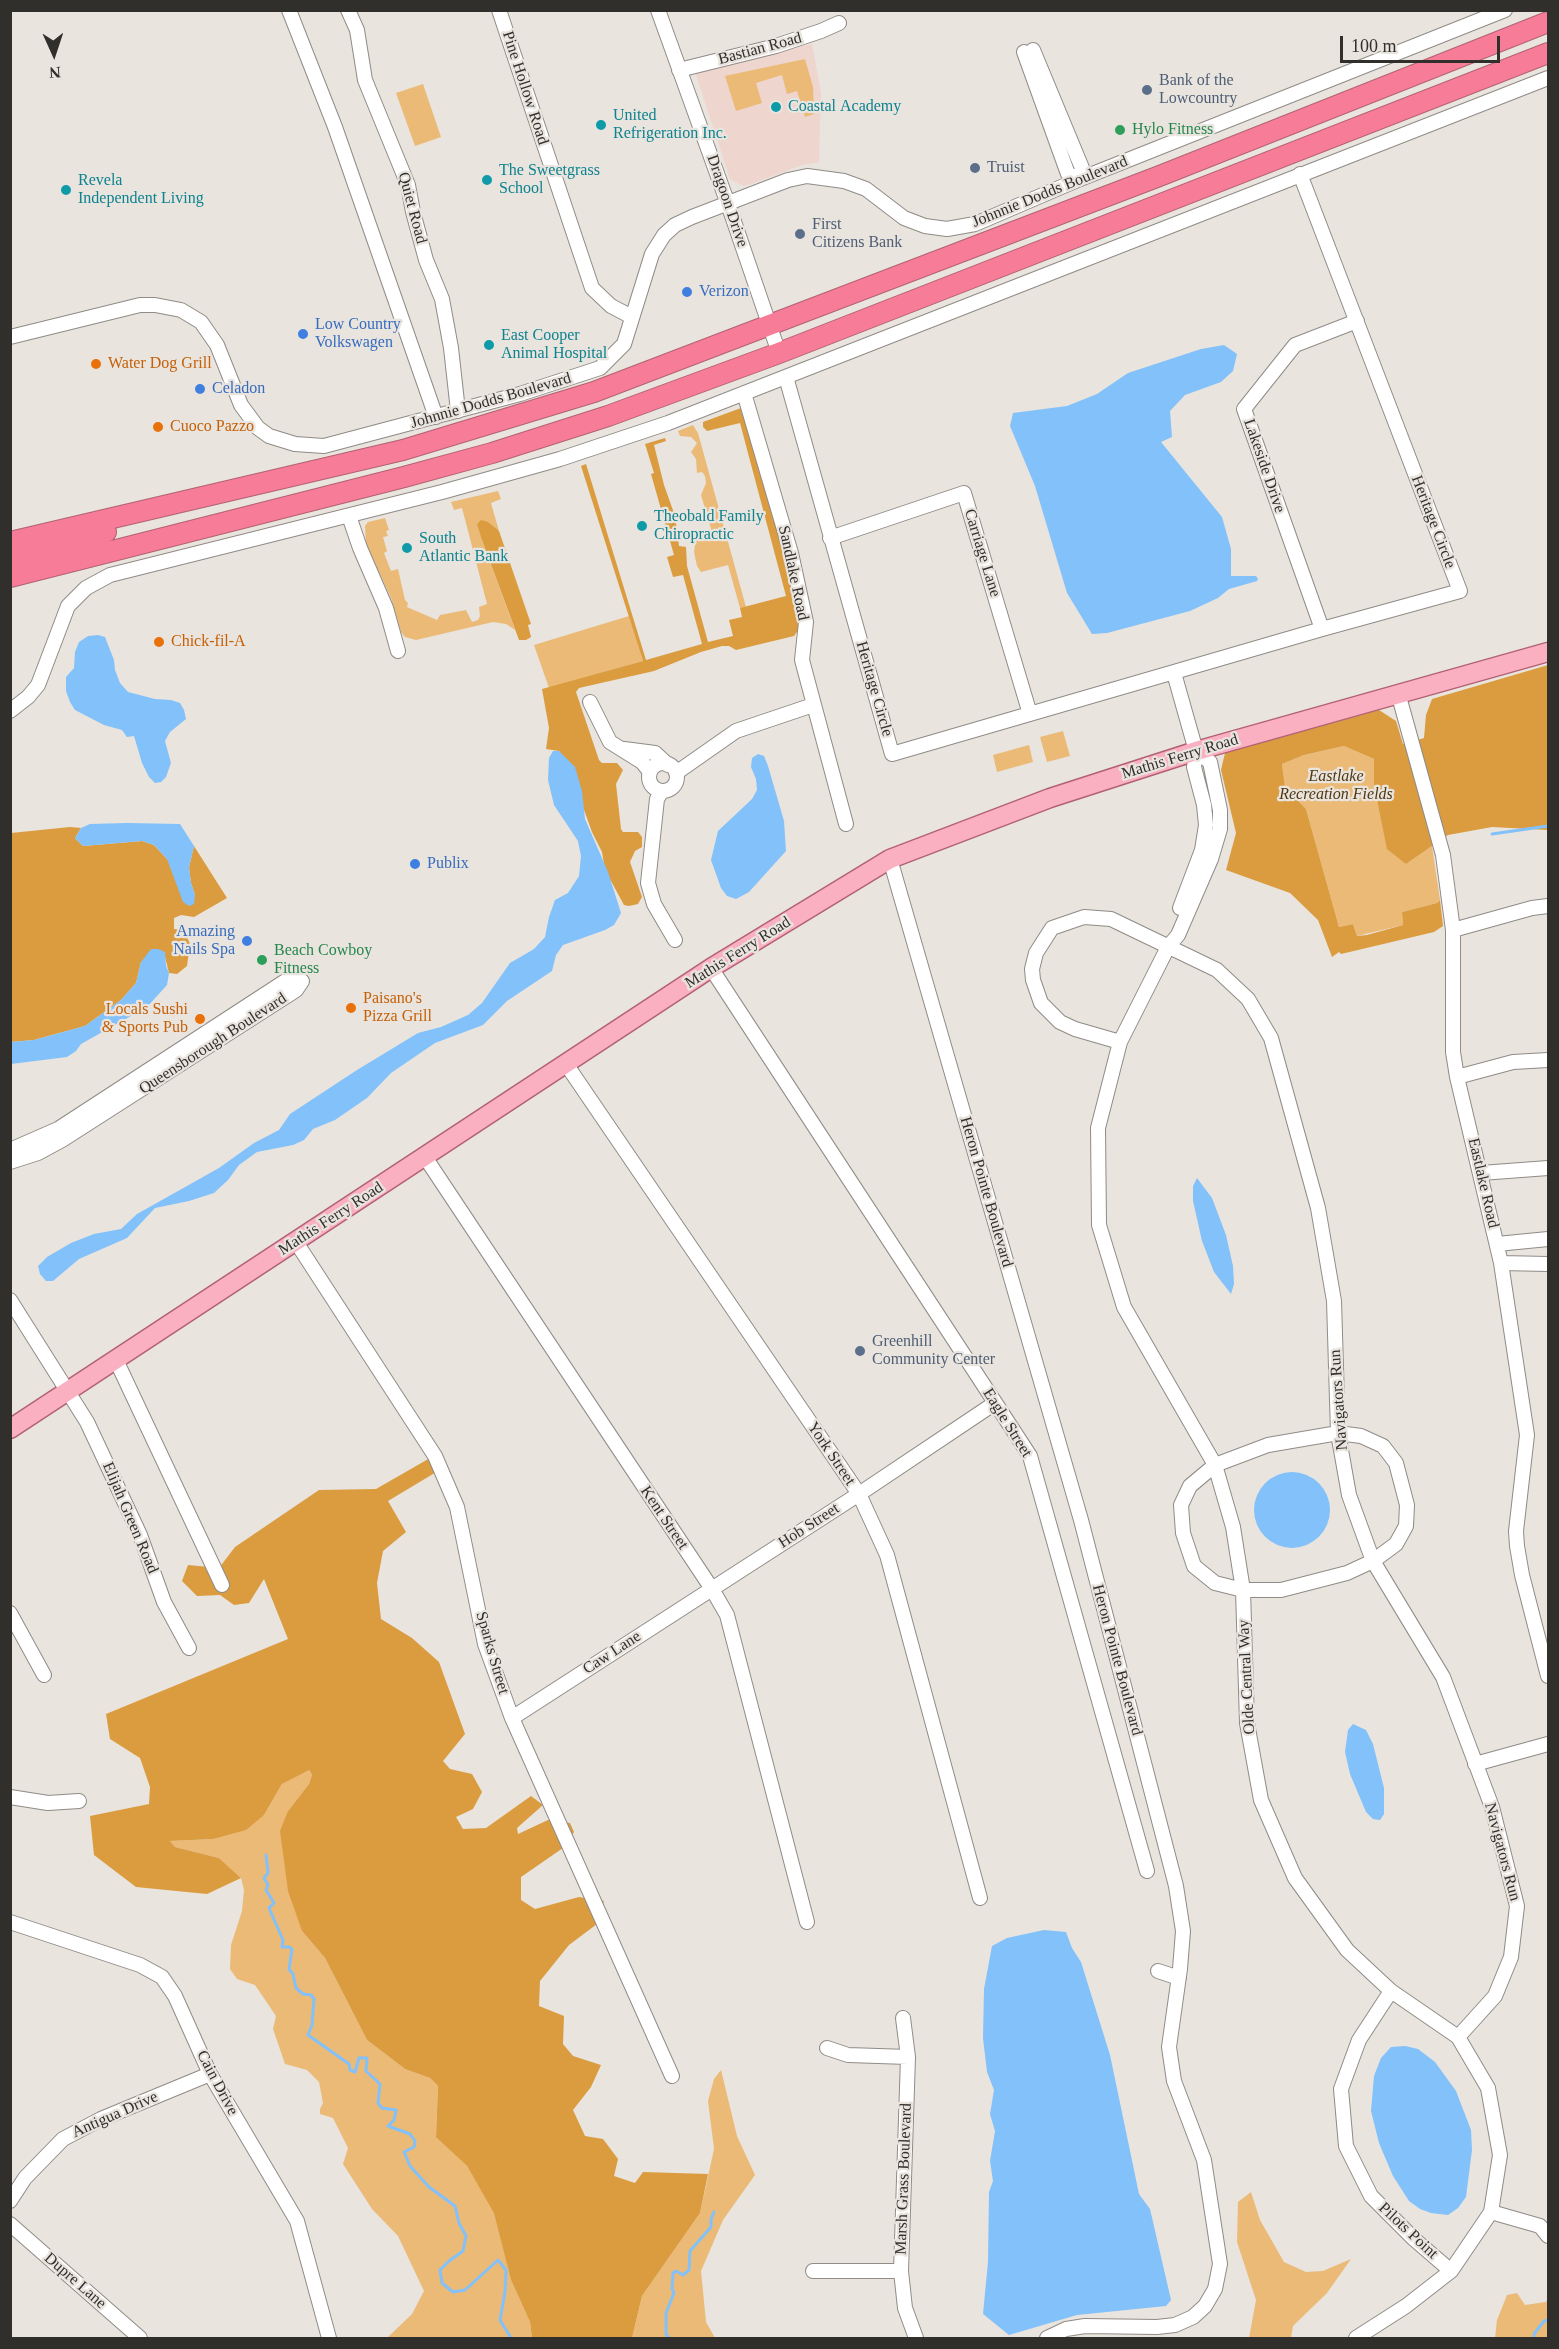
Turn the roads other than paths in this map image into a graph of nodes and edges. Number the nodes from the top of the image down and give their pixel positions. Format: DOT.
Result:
graph roads {
  1 [pos="289,10"];
  2 [pos="348,10"];
  3 [pos="500,10"];
  4 [pos="658,10"];
  5 [pos="1505,10"];
  6 [pos="1548,22"];
  7 [pos="839,23"];
  8 [pos="1029,51"];
  9 [pos="1548,53"];
  10 [pos="679,70"];
  11 [pos="1548,78"];
  12 [pos="1300,174"];
  13 [pos="1080,179"];
  14 [pos="728,204"];
  15 [pos="632,316"];
  16 [pos="1357,321"];
  17 [pos="770,323"];
  18 [pos="10,337"];
  19 [pos="779,353"];
  20 [pos="786,377"];
  21 [pos="744,393"];
  22 [pos="458,411"];
  23 [pos="436,417"];
  24 [pos="196,499"];
  25 [pos="349,516"];
  26 [pos="830,538"];
  27 [pos="10,542"];
  28 [pos="10,558"];
  29 [pos="10,577"];
  30 [pos="1322,629"];
  31 [pos="398,651"];
  32 [pos="1548,652"];
  33 [pos="1174,673"];
  34 [pos="1398,693"];
  35 [pos="590,702"];
  36 [pos="813,705"];
  37 [pos="10,711"];
  38 [pos="1030,714"];
  39 [pos="618,748"];
  40 [pos="1196,750"];
  41 [pos="672,769"];
  42 [pos="650,772"];
  43 [pos="662,792"];
  44 [pos="846,824"];
  45 [pos="890,859"];
  46 [pos="1548,906"];
  47 [pos="1453,930"];
  48 [pos="675,940"];
  49 [pos="1168,947"];
  50 [pos="711,968"];
  51 [pos="1120,1042"];
  52 [pos="1548,1060"];
  53 [pos="566,1064"];
  54 [pos="1457,1077"];
  55 [pos="10,1150"];
  56 [pos="425,1157"];
  57 [pos="10,1162"];
  58 [pos="1548,1168"];
  59 [pos="1481,1173"];
  60 [pos="1548,1239"];
  61 [pos="296,1242"];
  62 [pos="1497,1244"];
  63 [pos="1501,1263"];
  64 [pos="1548,1264"];
  65 [pos="10,1300"];
  66 [pos="116,1360"];
  67 [pos="67,1390"];
  68 [pos="995,1403"];
  69 [pos="10,1429"];
  70 [pos="1338,1433"];
  71 [pos="1215,1465"];
  72 [pos="859,1494"];
  73 [pos="1373,1561"];
  74 [pos="222,1586"];
  75 [pos="712,1589"];
  76 [pos="1243,1590"];
  77 [pos="10,1613"];
  78 [pos="189,1648"];
  79 [pos="44,1675"];
  80 [pos="1548,1676"];
  81 [pos="512,1718"];
  82 [pos="1548,1744"];
  83 [pos="1475,1764"];
  84 [pos="10,1797"];
  85 [pos="79,1801"];
  86 [pos="1146,1871"];
  87 [pos="980,1898"];
  88 [pos="10,1922"];
  89 [pos="807,1922"];
  90 [pos="1158,1971"];
  91 [pos="1179,1978"];
  92 [pos="1391,1991"];
  93 [pos="903,2018"];
  94 [pos="1458,2037"];
  95 [pos="827,2048"];
  96 [pos="908,2057"];
  97 [pos="210,2074"];
  98 [pos="672,2076"];
  99 [pos="10,2201"];
  100 [pos="1491,2212"];
  101 [pos="10,2224"];
  102 [pos="1548,2236"];
  103 [pos="813,2271"];
  104 [pos="901,2271"];
  105 [pos="1451,2271"];
  106 [pos="140,2338"];
  107 [pos="329,2338"];
  108 [pos="916,2338"];
  109 [pos="1047,2338"];
  110 [pos="1356,2338"];
  1 -- 23 [label="street"];
  2 -- 22 [label="street, Quiet Road"];
  3 -- 15 [label="street, Pine Hollow Road"];
  4 -- 10 [label="street, Dragoon Drive"];
  5 -- 13 [label="street, Johnnie Dodds Boulevard"];
  6 -- 17 [label="highway, Johnnie Dodds Boulevard"];
  7 -- 10 [label="street, Bastian Road"];
  8 -- 13 [label="street"];
  9 -- 19 [label="highway"];
  10 -- 14 [label="street, Dragoon Drive"];
  11 -- 12 [label="street"];
  12 -- 16 [label="street, Heritage Circle"];
  12 -- 20 [label="street"];
  13 -- 14 [label="street, Johnnie Dodds Boulevard"];
  14 -- 15 [label="street, Johnnie Dodds Boulevard"];
  14 -- 17 [label="street, Dragoon Drive"];
  15 -- 22 [label="street, Johnnie Dodds Boulevard"];
  16 -- 30 [label="street, Lakeside Drive"];
  16 -- 30 [label="street, Heritage Circle"];
  17 -- 19 [label="street"];
  17 -- 24 [label="highway, Johnnie Dodds Boulevard"];
  18 -- 23 [label="street, Johnnie Dodds Boulevard"];
  19 -- 29 [label="highway"];
  20 -- 21 [label="street"];
  20 -- 26 [label="street, Heritage Circle"];
  21 -- 25 [label="street"];
  21 -- 36 [label="street, Sandlake Road"];
  22 -- 23 [label="street, Johnnie Dodds Boulevard"];
  24 -- 27 [label="highway, Johnnie Dodds Boulevard"];
  24 -- 28 [label="highway"];
  25 -- 31 [label="street"];
  25 -- 37 [label="street"];
  26 -- 38 [label="street, Heritage Circle"];
  26 -- 38 [label="street, Carriage Lane"];
  30 -- 33 [label="street, Heritage Circle"];
  32 -- 34 [label="main road, Mathis Ferry Road"];
  33 -- 38 [label="street, Heritage Circle"];
  33 -- 40 [label="street"];
  34 -- 40 [label="main road, Mathis Ferry Road"];
  34 -- 47 [label="street, Eastlake Road"];
  35 -- 39 [label="street"];
  36 -- 41 [label="street"];
  36 -- 44 [label="street, Sandlake Road"];
  39 -- 41 [label="street"];
  39 -- 42 [label="street"];
  40 -- 45 [label="main road, Mathis Ferry Road"];
  40 -- 49 [label="street, Olde Central Way"];
  41 -- 42 [label="street"];
  41 -- 43 [label="street"];
  42 -- 43 [label="street"];
  43 -- 48 [label="street"];
  45 -- 50 [label="main road, Mathis Ferry Road"];
  45 -- 91 [label="street, Heron Pointe Boulevard"];
  46 -- 47 [label="street"];
  47 -- 54 [label="street, Eastlake Road"];
  49 -- 51 [label="street, Olde Central Way"];
  49 -- 51 [label="street"];
  49 -- 70 [label="street, Navigators Run"];
  50 -- 53 [label="main road, Mathis Ferry Road"];
  50 -- 68 [label="street, Eagle Street"];
  51 -- 71 [label="street, Olde Central Way"];
  52 -- 54 [label="street"];
  53 -- 56 [label="main road, Mathis Ferry Road"];
  53 -- 72 [label="street, York Street"];
  54 -- 59 [label="street, Eastlake Road"];
  55 -- 57 [label="street, Queensborough Boulevard"];
  56 -- 61 [label="main road, Mathis Ferry Road"];
  56 -- 75 [label="street, Kent Street"];
  58 -- 59 [label="street"];
  59 -- 62 [label="street, Eastlake Road"];
  60 -- 62 [label="street"];
  61 -- 66 [label="main road, Mathis Ferry Road"];
  61 -- 81 [label="street, Sparks Street"];
  62 -- 63 [label="street, Eastlake Road"];
  63 -- 64 [label="street"];
  63 -- 80 [label="street, Eastlake Road"];
  65 -- 67 [label="street, Elijah Green Road"];
  66 -- 67 [label="main road, Mathis Ferry Road"];
  66 -- 74 [label="street"];
  67 -- 69 [label="main road, Mathis Ferry Road"];
  67 -- 78 [label="street, Elijah Green Road"];
  68 -- 72 [label="street, Hob Street"];
  68 -- 86 [label="street, Eagle Street"];
  70 -- 71 [label="street"];
  70 -- 73 [label="street, Navigators Run"];
  70 -- 73 [label="street"];
  71 -- 76 [label="street, Olde Central Way"];
  71 -- 76 [label="street"];
  72 -- 75 [label="street, Hob Street"];
  72 -- 87 [label="street, York Street"];
  73 -- 76 [label="street"];
  73 -- 83 [label="street, Navigators Run"];
  75 -- 81 [label="street, Caw Lane"];
  75 -- 89 [label="street, Kent Street"];
  76 -- 92 [label="street, Olde Central Way"];
  77 -- 79 [label="street"];
  81 -- 98 [label="street, Sparks Street"];
  82 -- 83 [label="street"];
  83 -- 94 [label="street, Navigators Run"];
  84 -- 85 [label="street"];
  88 -- 97 [label="street, Cain Drive"];
  90 -- 91 [label="street"];
  91 -- 109 [label="street, Heron Pointe Boulevard"];
  92 -- 94 [label="street, Olde Central Way"];
  92 -- 105 [label="street, Pilots Point"];
  93 -- 96 [label="street, Marsh Grass Boulevard"];
  94 -- 100 [label="street, Olde Central Way"];
  95 -- 96 [label="street"];
  96 -- 104 [label="street, Marsh Grass Boulevard"];
  97 -- 99 [label="street, Antigua Drive"];
  97 -- 107 [label="street, Cain Drive"];
  100 -- 102 [label="street"];
  100 -- 105 [label="street, Olde Central Way"];
  101 -- 106 [label="street, Dupre Lane"];
  103 -- 104 [label="street"];
  104 -- 108 [label="street, Marsh Grass Boulevard"];
  105 -- 110 [label="street, Olde Central Way"];
}
